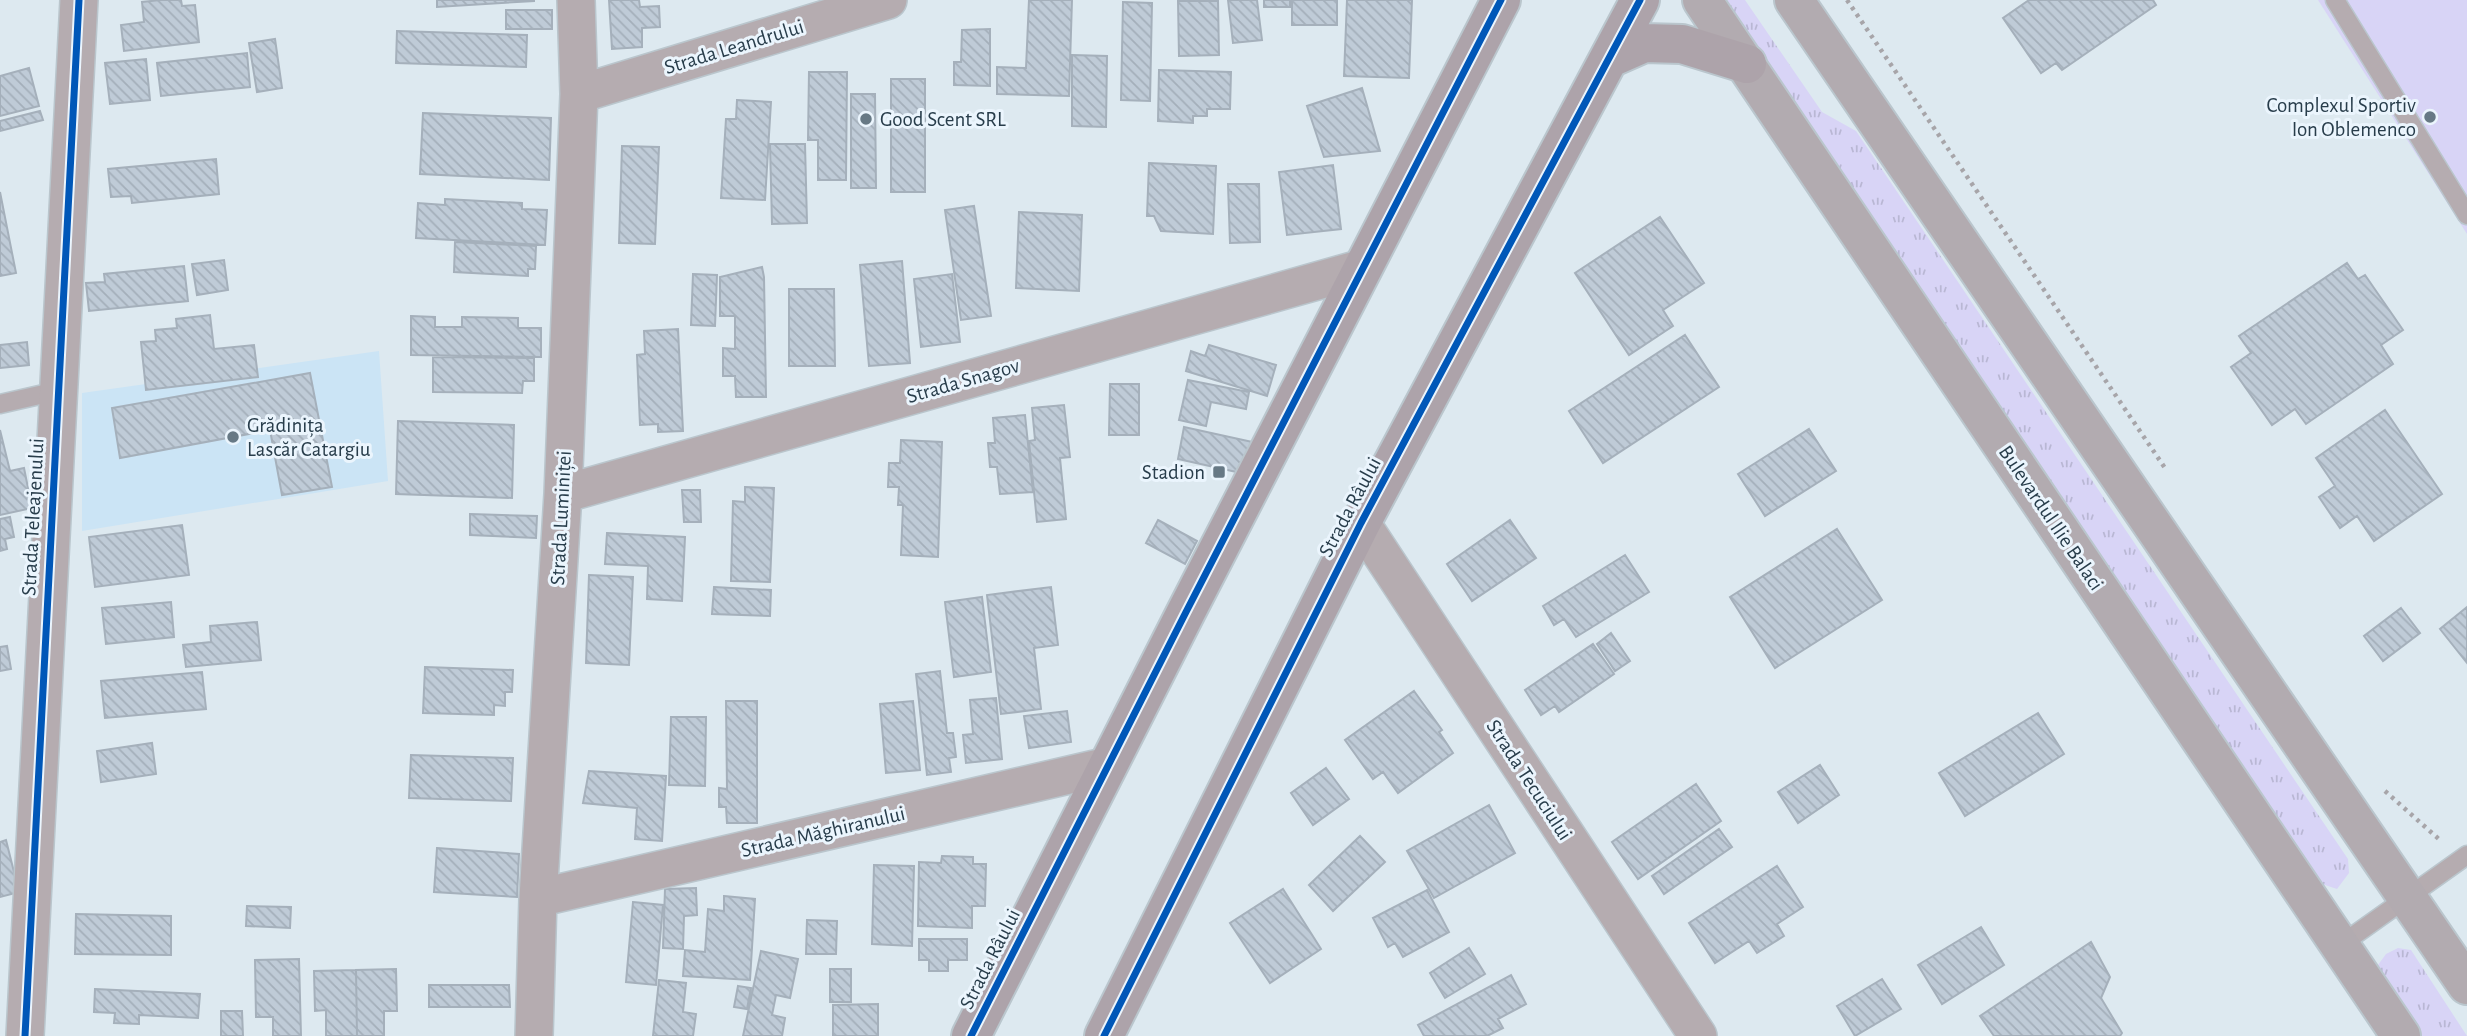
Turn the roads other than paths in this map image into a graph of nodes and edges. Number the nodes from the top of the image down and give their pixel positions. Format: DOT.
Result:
graph roads {
  1 [pos="79,0"];
  2 [pos="576,0"];
  3 [pos="888,0"];
  4 [pos="1501,0"];
  5 [pos="1640,0"];
  6 [pos="1702,0"];
  7 [pos="1794,0"];
  8 [pos="2335,0"];
  9 [pos="1610,58"];
  10 [pos="1746,64"];
  11 [pos="579,94"];
  12 [pos="2467,215"];
  13 [pos="1363,268"];
  14 [pos="57,391"];
  15 [pos="0,404"];
  16 [pos="563,495"];
  17 [pos="1361,523"];
  18 [pos="1108,766"];
  19 [pos="2464,857"];
  20 [pos="2408,897"];
  21 [pos="537,898"];
  22 [pos="2339,946"];
  23 [pos="2467,985"];
  24 [pos="24,1036"];
  25 [pos="534,1036"];
  26 [pos="971,1036"];
  27 [pos="1104,1036"];
  28 [pos="1698,1036"];
  29 [pos="2401,1036"];
  1 -- 14 [label="street, Strada Teleajenului"];
  2 -- 11 [label="street, Strada Luminiței"];
  3 -- 11 [label="street, Strada Leandrului"];
  4 -- 13 [label="main road, Strada Râului"];
  5 -- 9 [label="main road, Strada Râului"];
  6 -- 10 [label="main road, Bulevardul Ilie Balaci"];
  7 -- 20 [label="main road"];
  8 -- 12 [label="lane"];
  9 -- 10 [label="main road"];
  9 -- 17 [label="main road, Strada Râului"];
  10 -- 22 [label="main road, Bulevardul Ilie Balaci"];
  11 -- 16 [label="street, Strada Luminiței"];
  13 -- 16 [label="street, Strada Snagov"];
  13 -- 18 [label="main road, Strada Râului"];
  14 -- 15 [label="lane"];
  14 -- 24 [label="street, Strada Teleajenului"];
  16 -- 21 [label="street, Strada Luminiței"];
  17 -- 27 [label="main road, Strada Râului"];
  17 -- 28 [label="street, Strada Tecuciului"];
  18 -- 21 [label="street, Strada Măghiranului"];
  18 -- 26 [label="main road, Strada Râului"];
  19 -- 20 [label="lane"];
  20 -- 22 [label="lane"];
  20 -- 23 [label="main road"];
  21 -- 25 [label="street, Strada Luminiței"];
  22 -- 29 [label="main road, Bulevardul Ilie Balaci"];
}
